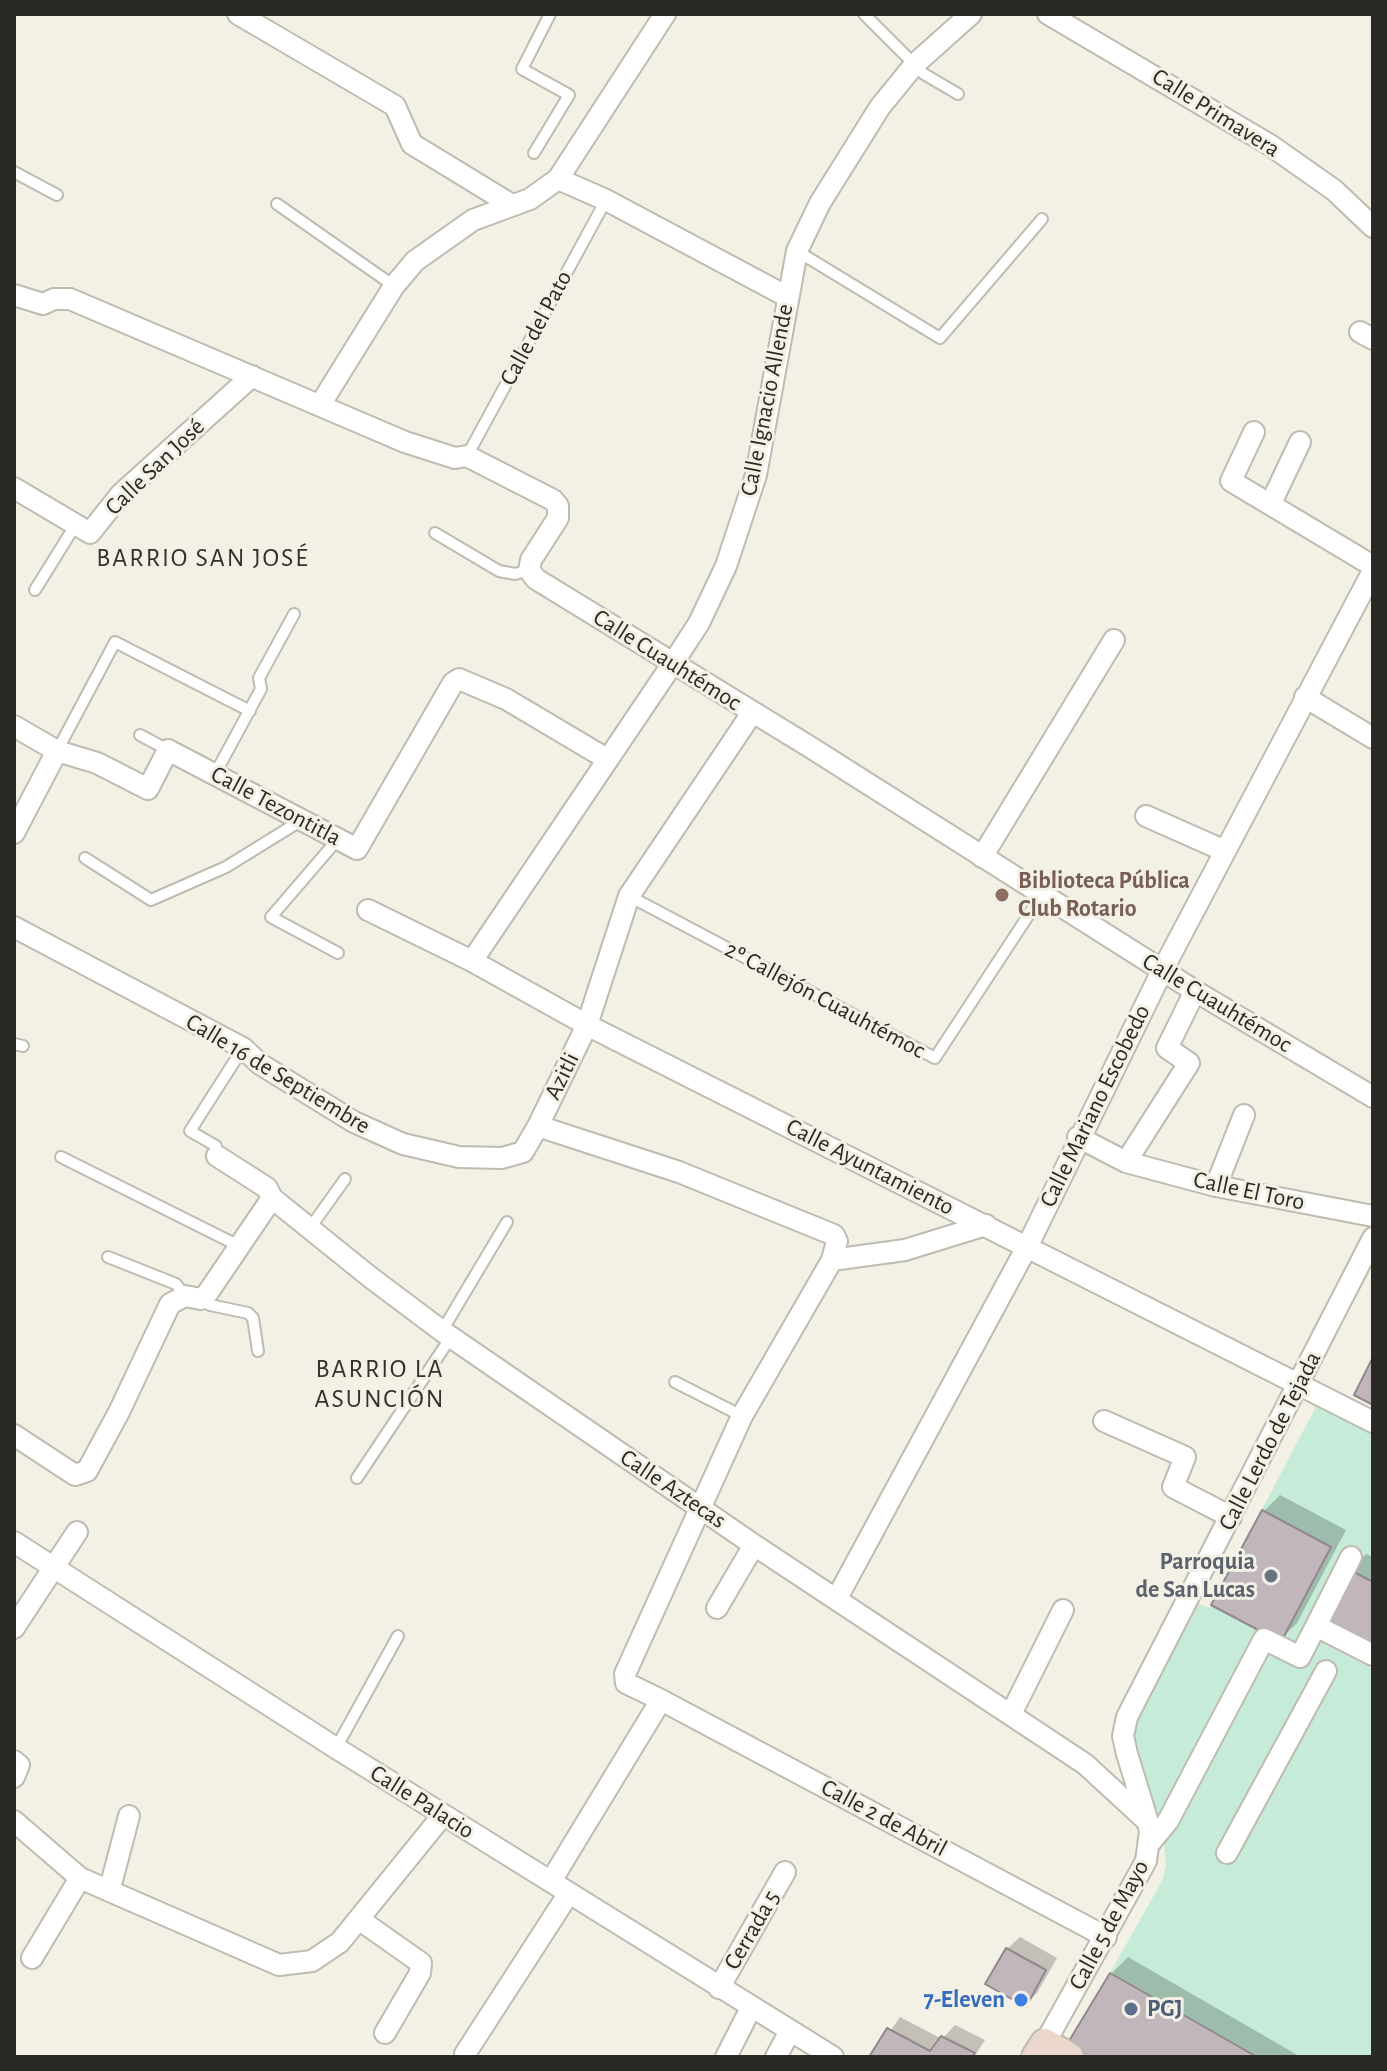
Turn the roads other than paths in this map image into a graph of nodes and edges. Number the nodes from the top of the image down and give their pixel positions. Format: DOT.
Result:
graph roads {
  1 [pos="238,14"];
  2 [pos="550,14"];
  3 [pos="665,14"];
  4 [pos="864,14"];
  5 [pos="971,14"];
  6 [pos="1048,14"];
  7 [pos="915,64"];
  8 [pos="958,94"];
  9 [pos="534,153"];
  10 [pos="14,172"];
  11 [pos="558,179"];
  12 [pos="57,195"];
  13 [pos="606,200"];
  14 [pos="277,204"];
  15 [pos="512,205"];
  16 [pos="1042,219"];
  17 [pos="1373,227"];
  18 [pos="797,251"];
  19 [pos="394,286"];
  20 [pos="14,295"];
  21 [pos="786,296"];
  22 [pos="252,376"];
  23 [pos="320,405"];
  24 [pos="1254,432"];
  25 [pos="1300,442"];
  26 [pos="467,456"];
  27 [pos="14,488"];
  28 [pos="1271,503"];
  29 [pos="76,524"];
  30 [pos="435,533"];
  31 [pos="1373,568"];
  32 [pos="529,570"];
  33 [pos="35,590"];
  34 [pos="294,614"];
  35 [pos="1114,640"];
  36 [pos="673,663"];
  37 [pos="1305,697"];
  38 [pos="250,711"];
  39 [pos="752,713"];
  40 [pos="14,726"];
  41 [pos="140,735"];
  42 [pos="1373,738"];
  43 [pos="168,750"];
  44 [pos="57,751"];
  45 [pos="607,759"];
  46 [pos="215,774"];
  47 [pos="1146,816"];
  48 [pos="302,820"];
  49 [pos="14,833"];
  50 [pos="338,839"];
  51 [pos="1225,851"];
  52 [pos="982,857"];
  53 [pos="85,858"];
  54 [pos="629,896"];
  55 [pos="1041,896"];
  56 [pos="368,910"];
  57 [pos="14,927"];
  58 [pos="338,953"];
  59 [pos="472,961"];
  60 [pos="1162,971"];
  61 [pos="1195,991"];
  62 [pos="587,1025"];
  63 [pos="243,1048"];
  64 [pos="1373,1097"];
  65 [pos="1244,1115"];
  66 [pos="538,1126"];
  67 [pos="1078,1137"];
  68 [pos="217,1156"];
  69 [pos="61,1157"];
  70 [pos="1126,1162"];
  71 [pos="345,1179"];
  72 [pos="1216,1186"];
  73 [pos="272,1198"];
  74 [pos="1373,1216"];
  75 [pos="507,1222"];
  76 [pos="986,1225"];
  77 [pos="310,1228"];
  78 [pos="1373,1238"];
  79 [pos="1028,1245"];
  80 [pos="239,1246"];
  81 [pos="108,1257"];
  82 [pos="832,1260"];
  83 [pos="193,1297"];
  84 [pos="446,1334"];
  85 [pos="258,1351"];
  86 [pos="675,1382"];
  87 [pos="1301,1385"];
  88 [pos="742,1416"];
  89 [pos="1104,1421"];
  90 [pos="1373,1422"];
  91 [pos="14,1435"];
  92 [pos="357,1478"];
  93 [pos="701,1508"];
  94 [pos="1231,1517"];
  95 [pos="77,1532"];
  96 [pos="14,1542"];
  97 [pos="754,1545"];
  98 [pos="1351,1557"];
  99 [pos="53,1567"];
  100 [pos="837,1598"];
  101 [pos="717,1608"];
  102 [pos="1063,1610"];
  103 [pos="1316,1626"];
  104 [pos="14,1628"];
  105 [pos="398,1636"];
  106 [pos="1373,1655"];
  107 [pos="1300,1657"];
  108 [pos="661,1700"];
  109 [pos="1011,1714"];
  110 [pos="336,1748"];
  111 [pos="14,1761"];
  112 [pos="14,1777"];
  113 [pos="443,1815"];
  114 [pos="129,1816"];
  115 [pos="14,1821"];
  116 [pos="1147,1821"];
  117 [pos="1149,1844"];
  118 [pos="1227,1853"];
  119 [pos="785,1872"];
  120 [pos="80,1878"];
  121 [pos="551,1881"];
  122 [pos="110,1888"];
  123 [pos="569,1893"];
  124 [pos="360,1920"];
  125 [pos="1106,1937"];
  126 [pos="32,1958"];
  127 [pos="719,1988"];
  128 [pos="751,2008"];
  129 [pos="790,2031"];
  130 [pos="385,2033"];
  131 [pos="1040,2050"];
  132 [pos="465,2054"];
  133 [pos="726,2057"];
  134 [pos="776,2057"];
  135 [pos="833,2057"];
  136 [pos="1069,2057"];
  1 -- 15 [label="street"];
  2 -- 9 [label="lane"];
  3 -- 11 [label="street"];
  4 -- 7 [label="lane"];
  5 -- 7 [label="street, Calle Ignacio Allende"];
  6 -- 17 [label="street, Calle Primavera"];
  7 -- 8 [label="lane"];
  7 -- 18 [label="street, Calle Ignacio Allende"];
  10 -- 12 [label="lane"];
  11 -- 13 [label="street"];
  11 -- 15 [label="street"];
  13 -- 21 [label="street"];
  13 -- 26 [label="lane, Calle del Pato"];
  14 -- 19 [label="lane"];
  15 -- 19 [label="street"];
  16 -- 18 [label="lane"];
  18 -- 21 [label="street, Calle Ignacio Allende"];
  19 -- 23 [label="street"];
  20 -- 22 [label="street"];
  21 -- 36 [label="street, Calle Ignacio Allende"];
  22 -- 23 [label="street"];
  22 -- 29 [label="street, Calle San José"];
  23 -- 26 [label="street"];
  24 -- 28 [label="street"];
  25 -- 28 [label="street"];
  26 -- 32 [label="street"];
  27 -- 29 [label="street, Calle San José"];
  28 -- 31 [label="street"];
  29 -- 33 [label="lane"];
  30 -- 32 [label="lane"];
  31 -- 37 [label="street, Calle Mariano Escobedo"];
  32 -- 36 [label="street, Calle Cuauhtémoc"];
  34 -- 38 [label="lane"];
  35 -- 52 [label="street"];
  36 -- 39 [label="street, Calle Cuauhtémoc"];
  36 -- 45 [label="street, Calle Ignacio Allende"];
  37 -- 42 [label="street"];
  37 -- 51 [label="street, Calle Mariano Escobedo"];
  38 -- 44 [label="lane"];
  38 -- 46 [label="lane"];
  39 -- 52 [label="street, Calle Cuauhtémoc"];
  39 -- 54 [label="street, Azitli"];
  40 -- 44 [label="street"];
  41 -- 43 [label="lane"];
  43 -- 44 [label="street"];
  43 -- 46 [label="street, Calle Tezontitla"];
  44 -- 49 [label="street"];
  45 -- 50 [label="street, Calle Tezontitla"];
  45 -- 59 [label="street, Calle Ignacio Allende"];
  46 -- 48 [label="street, Calle Tezontitla"];
  47 -- 51 [label="street"];
  48 -- 50 [label="street, Calle Tezontitla"];
  48 -- 53 [label="lane"];
  50 -- 58 [label="lane"];
  51 -- 60 [label="street, Calle Mariano Escobedo"];
  52 -- 55 [label="street, Calle Cuauhtémoc"];
  54 -- 55 [label="lane, 2º Callejón Cuauhtémoc"];
  54 -- 62 [label="street, Azitli"];
  55 -- 60 [label="street, Calle Cuauhtémoc"];
  56 -- 59 [label="street, Calle Ayuntamiento"];
  57 -- 63 [label="street, Calle 16 de Septiembre"];
  59 -- 62 [label="street, Calle Ayuntamiento"];
  60 -- 61 [label="street, Calle Cuauhtémoc"];
  60 -- 67 [label="street, Calle Mariano Escobedo"];
  61 -- 64 [label="street, Calle Cuauhtémoc"];
  61 -- 70 [label="street"];
  62 -- 66 [label="street, Azitli"];
  62 -- 76 [label="street, Calle Ayuntamiento"];
  63 -- 66 [label="street, Calle 16 de Septiembre"];
  63 -- 68 [label="lane, Calle Aztecas"];
  65 -- 72 [label="street"];
  66 -- 82 [label="street"];
  67 -- 70 [label="street, Calle El Toro"];
  67 -- 79 [label="street, Calle Mariano Escobedo"];
  68 -- 73 [label="street, Calle Aztecas"];
  69 -- 80 [label="lane"];
  70 -- 72 [label="street, Calle El Toro"];
  71 -- 77 [label="lane"];
  72 -- 74 [label="street, Calle El Toro"];
  73 -- 77 [label="street, Calle Aztecas"];
  73 -- 80 [label="street"];
  75 -- 84 [label="lane"];
  76 -- 79 [label="street, Calle Ayuntamiento"];
  76 -- 82 [label="street"];
  77 -- 84 [label="street, Calle Aztecas"];
  78 -- 87 [label="street, Calle Lerdo de Tejada"];
  79 -- 87 [label="street, Calle Ayuntamiento"];
  79 -- 100 [label="street, Calle Mariano Escobedo"];
  80 -- 83 [label="street"];
  81 -- 83 [label="lane"];
  82 -- 88 [label="street"];
  83 -- 85 [label="lane"];
  83 -- 91 [label="street"];
  84 -- 92 [label="lane"];
  84 -- 93 [label="street, Calle Aztecas"];
  86 -- 88 [label="lane"];
  87 -- 90 [label="street, Calle Ayuntamiento"];
  87 -- 94 [label="street, Calle Lerdo de Tejada"];
  88 -- 93 [label="street"];
  89 -- 94 [label="street"];
  93 -- 97 [label="street, Calle Aztecas"];
  93 -- 108 [label="street"];
  94 -- 116 [label="street, Calle Lerdo de Tejada"];
  95 -- 99 [label="street"];
  96 -- 99 [label="street, Calle Palacio"];
  97 -- 100 [label="street, Calle Aztecas"];
  97 -- 101 [label="street"];
  98 -- 103 [label="street"];
  99 -- 104 [label="street"];
  99 -- 110 [label="street, Calle Palacio"];
  100 -- 109 [label="street, Calle Aztecas"];
  102 -- 109 [label="street"];
  103 -- 106 [label="street"];
  103 -- 107 [label="street"];
  105 -- 110 [label="lane"];
  107 -- 117 [label="street"];
  107 -- 118 [label="street"];
  108 -- 121 [label="street"];
  108 -- 125 [label="street, Calle 2 de Abril"];
  109 -- 116 [label="street, Calle Aztecas"];
  110 -- 113 [label="street, Calle Palacio"];
  111 -- 112 [label="street"];
  113 -- 121 [label="street, Calle Palacio"];
  113 -- 124 [label="street"];
  114 -- 122 [label="street"];
  115 -- 120 [label="street"];
  116 -- 117 [label="street, Calle 5 de Mayo"];
  117 -- 125 [label="street, Calle 5 de Mayo"];
  119 -- 127 [label="street, Cerrada 5"];
  120 -- 122 [label="street"];
  120 -- 126 [label="street"];
  121 -- 123 [label="street, Calle Palacio"];
  122 -- 124 [label="street"];
  123 -- 127 [label="street, Calle Palacio"];
  123 -- 132 [label="street"];
  124 -- 130 [label="street"];
  125 -- 131 [label="street, Calle 5 de Mayo"];
  127 -- 128 [label="street, Calle Palacio"];
  128 -- 129 [label="street, Calle Palacio"];
  128 -- 133 [label="street"];
  129 -- 134 [label="street"];
  129 -- 135 [label="street, Calle Palacio"];
  131 -- 136 [label="street"];
}
